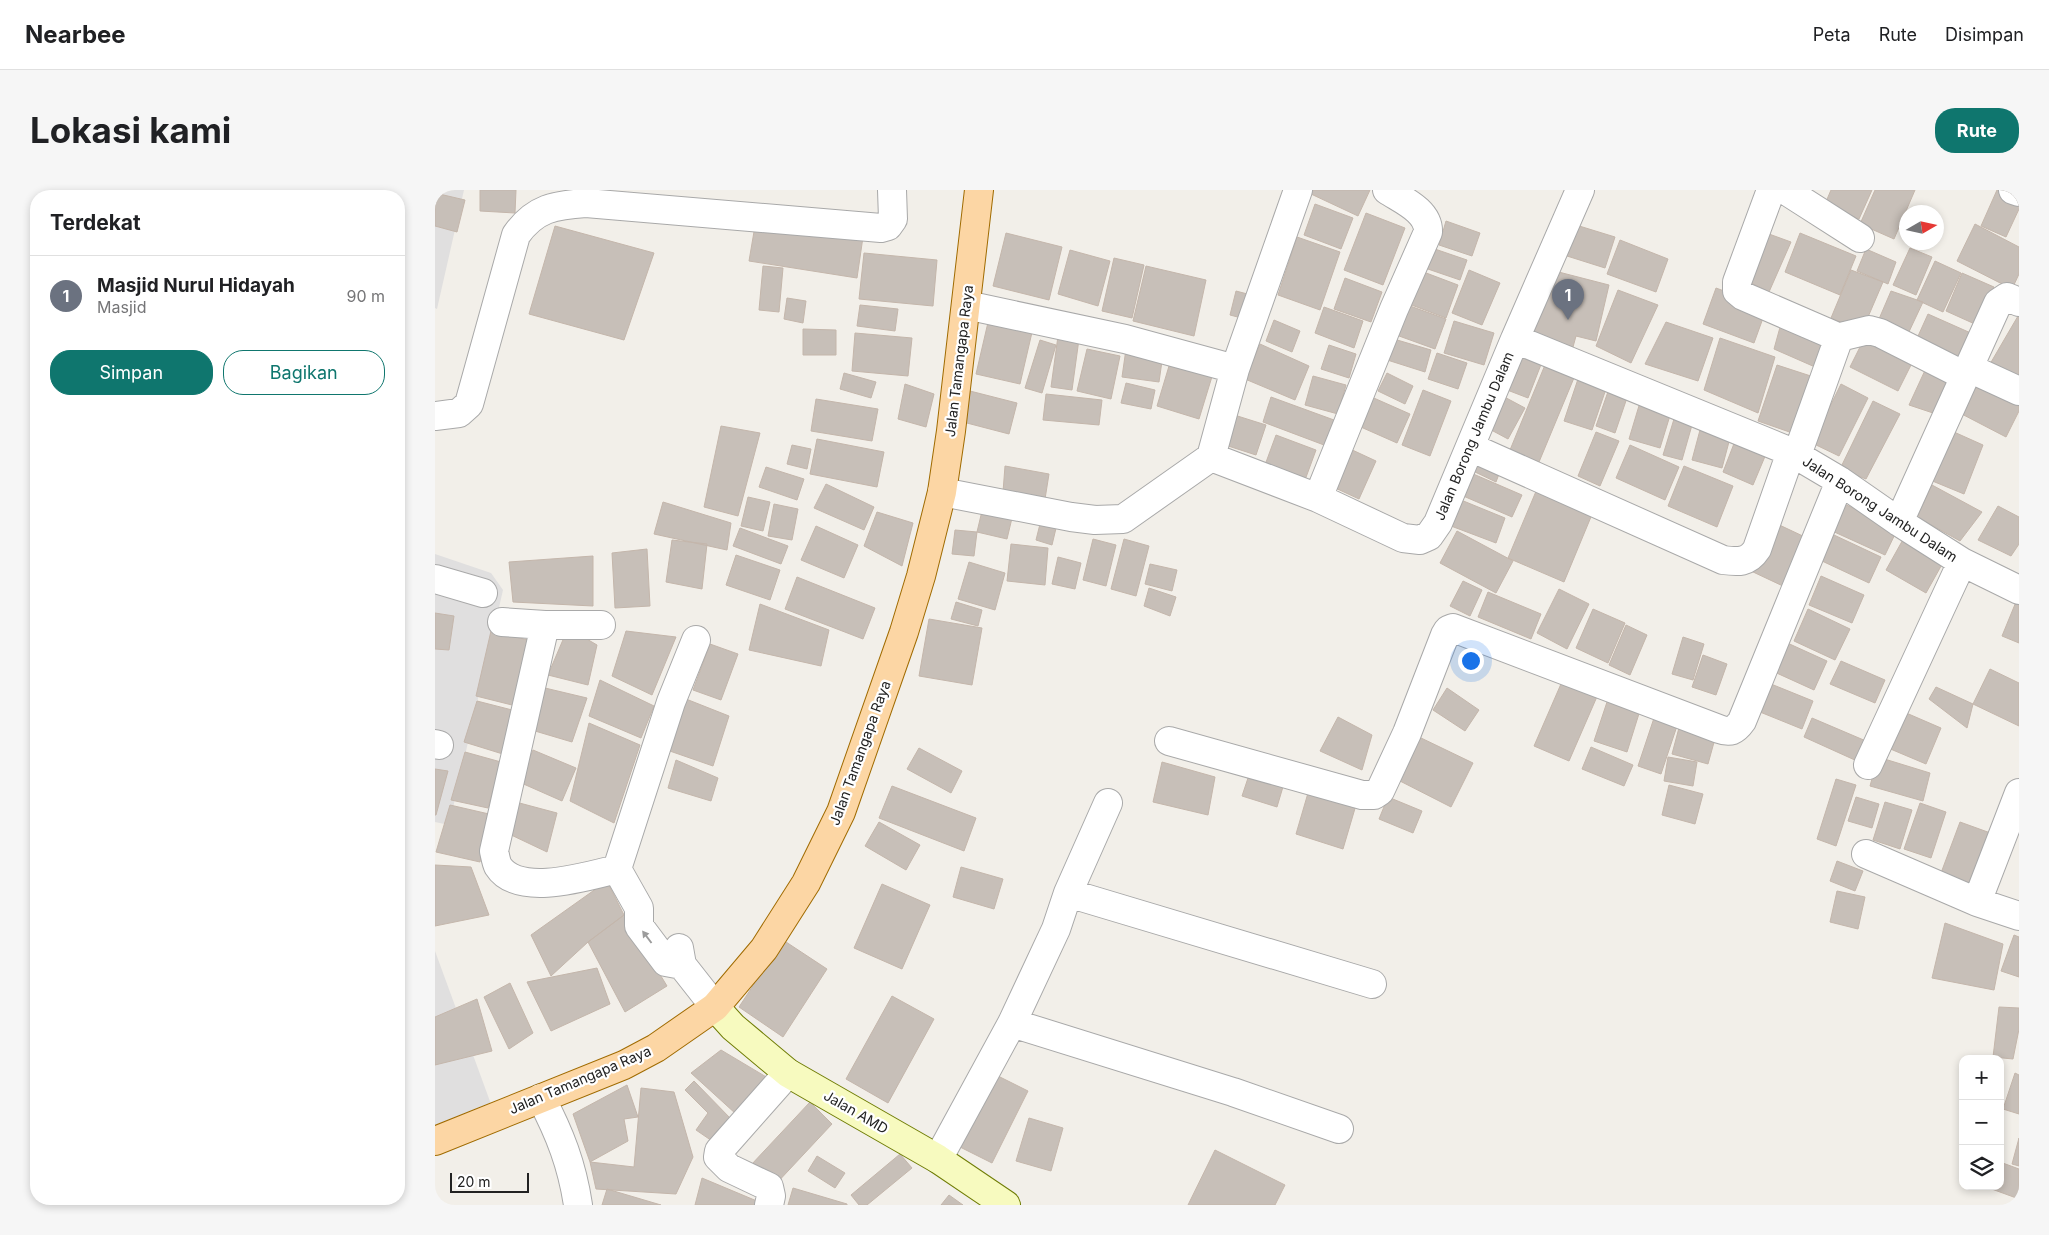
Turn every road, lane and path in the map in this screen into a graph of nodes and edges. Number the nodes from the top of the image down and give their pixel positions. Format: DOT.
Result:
graph roads {
  1 [pos="892,190"];
  2 [pos="979,190"];
  3 [pos="1298,190"];
  4 [pos="1387,190"];
  5 [pos="1580,190"];
  6 [pos="1771,190"];
  7 [pos="1785,190"];
  8 [pos="2013,190"];
  9 [pos="2019,192"];
  10 [pos="1861,238"];
  11 [pos="2019,302"];
  12 [pos="966,305"];
  13 [pos="1515,338"];
  14 [pos="1835,338"];
  15 [pos="1235,370"];
  16 [pos="1967,372"];
  17 [pos="2019,391"];
  18 [pos="435,416"];
  19 [pos="1470,447"];
  20 [pos="1794,454"];
  21 [pos="1211,457"];
  22 [pos="1840,481"];
  23 [pos="942,492"];
  24 [pos="1318,498"];
  25 [pos="1899,522"];
  26 [pos="1962,562"];
  27 [pos="435,579"];
  28 [pos="2019,590"];
  29 [pos="483,593"];
  30 [pos="502,622"];
  31 [pos="545,625"];
  32 [pos="601,625"];
  33 [pos="696,640"];
  34 [pos="1169,741"];
  35 [pos="1868,765"];
  36 [pos="2019,792"];
  37 [pos="1108,803"];
  38 [pos="1866,854"];
  39 [pos="617,869"];
  40 [pos="1069,893"];
  41 [pos="1977,902"];
  42 [pos="2019,916"];
  43 [pos="1371,984"];
  44 [pos="715,1007"];
  45 [pos="1012,1023"];
  46 [pos="788,1073"];
  47 [pos="541,1098"];
  48 [pos="1339,1129"];
  49 [pos="435,1141"];
  50 [pos="938,1159"];
  51 [pos="577,1205"];
  52 [pos="769,1205"];
  53 [pos="1006,1205"];
  1 -- 18 [label="street"];
  2 -- 12 [label="main road, Jalan Tamangapa Raya"];
  3 -- 15 [label="street"];
  4 -- 24 [label="street"];
  5 -- 13 [label="street"];
  6 -- 14 [label="street"];
  7 -- 10 [label="street"];
  8 -- 9 [label="street"];
  11 -- 16 [label="street"];
  12 -- 15 [label="street"];
  12 -- 23 [label="main road, Jalan Tamangapa Raya"];
  13 -- 19 [label="street, Jalan Borong Jambu Dalam"];
  13 -- 20 [label="street, Jalan Borong Jambu Dalam"];
  14 -- 16 [label="street"];
  14 -- 20 [label="street"];
  15 -- 21 [label="street"];
  16 -- 17 [label="street"];
  16 -- 25 [label="street"];
  19 -- 20 [label="street"];
  19 -- 24 [label="street, Jalan Borong Jambu Dalam"];
  20 -- 22 [label="street, Jalan Borong Jambu Dalam"];
  21 -- 23 [label="street"];
  21 -- 24 [label="street, Jalan Borong Jambu Dalam"];
  22 -- 25 [label="street, Jalan Borong Jambu Dalam"];
  22 -- 34 [label="street"];
  23 -- 44 [label="main road, Jalan Tamangapa Raya"];
  25 -- 26 [label="street, Jalan Borong Jambu Dalam"];
  26 -- 28 [label="street, Jalan Borong Jambu Dalam"];
  26 -- 35 [label="street"];
  27 -- 29 [label="street"];
  30 -- 31 [label="street"];
  31 -- 32 [label="street"];
  31 -- 39 [label="street"];
  33 -- 39 [label="street"];
  36 -- 41 [label="street"];
  37 -- 40 [label="street"];
  38 -- 41 [label="street"];
  39 -- 44 [label="street"];
  40 -- 43 [label="street"];
  40 -- 45 [label="street"];
  41 -- 42 [label="street"];
  44 -- 46 [label="street, Jalan AMD"];
  44 -- 47 [label="main road, Jalan Tamangapa Raya"];
  45 -- 48 [label="street"];
  45 -- 50 [label="street"];
  46 -- 50 [label="street, Jalan AMD"];
  46 -- 52 [label="street"];
  47 -- 49 [label="main road, Jalan Tamangapa Raya"];
  47 -- 51 [label="street"];
  50 -- 53 [label="street, Jalan AMD"];
}
